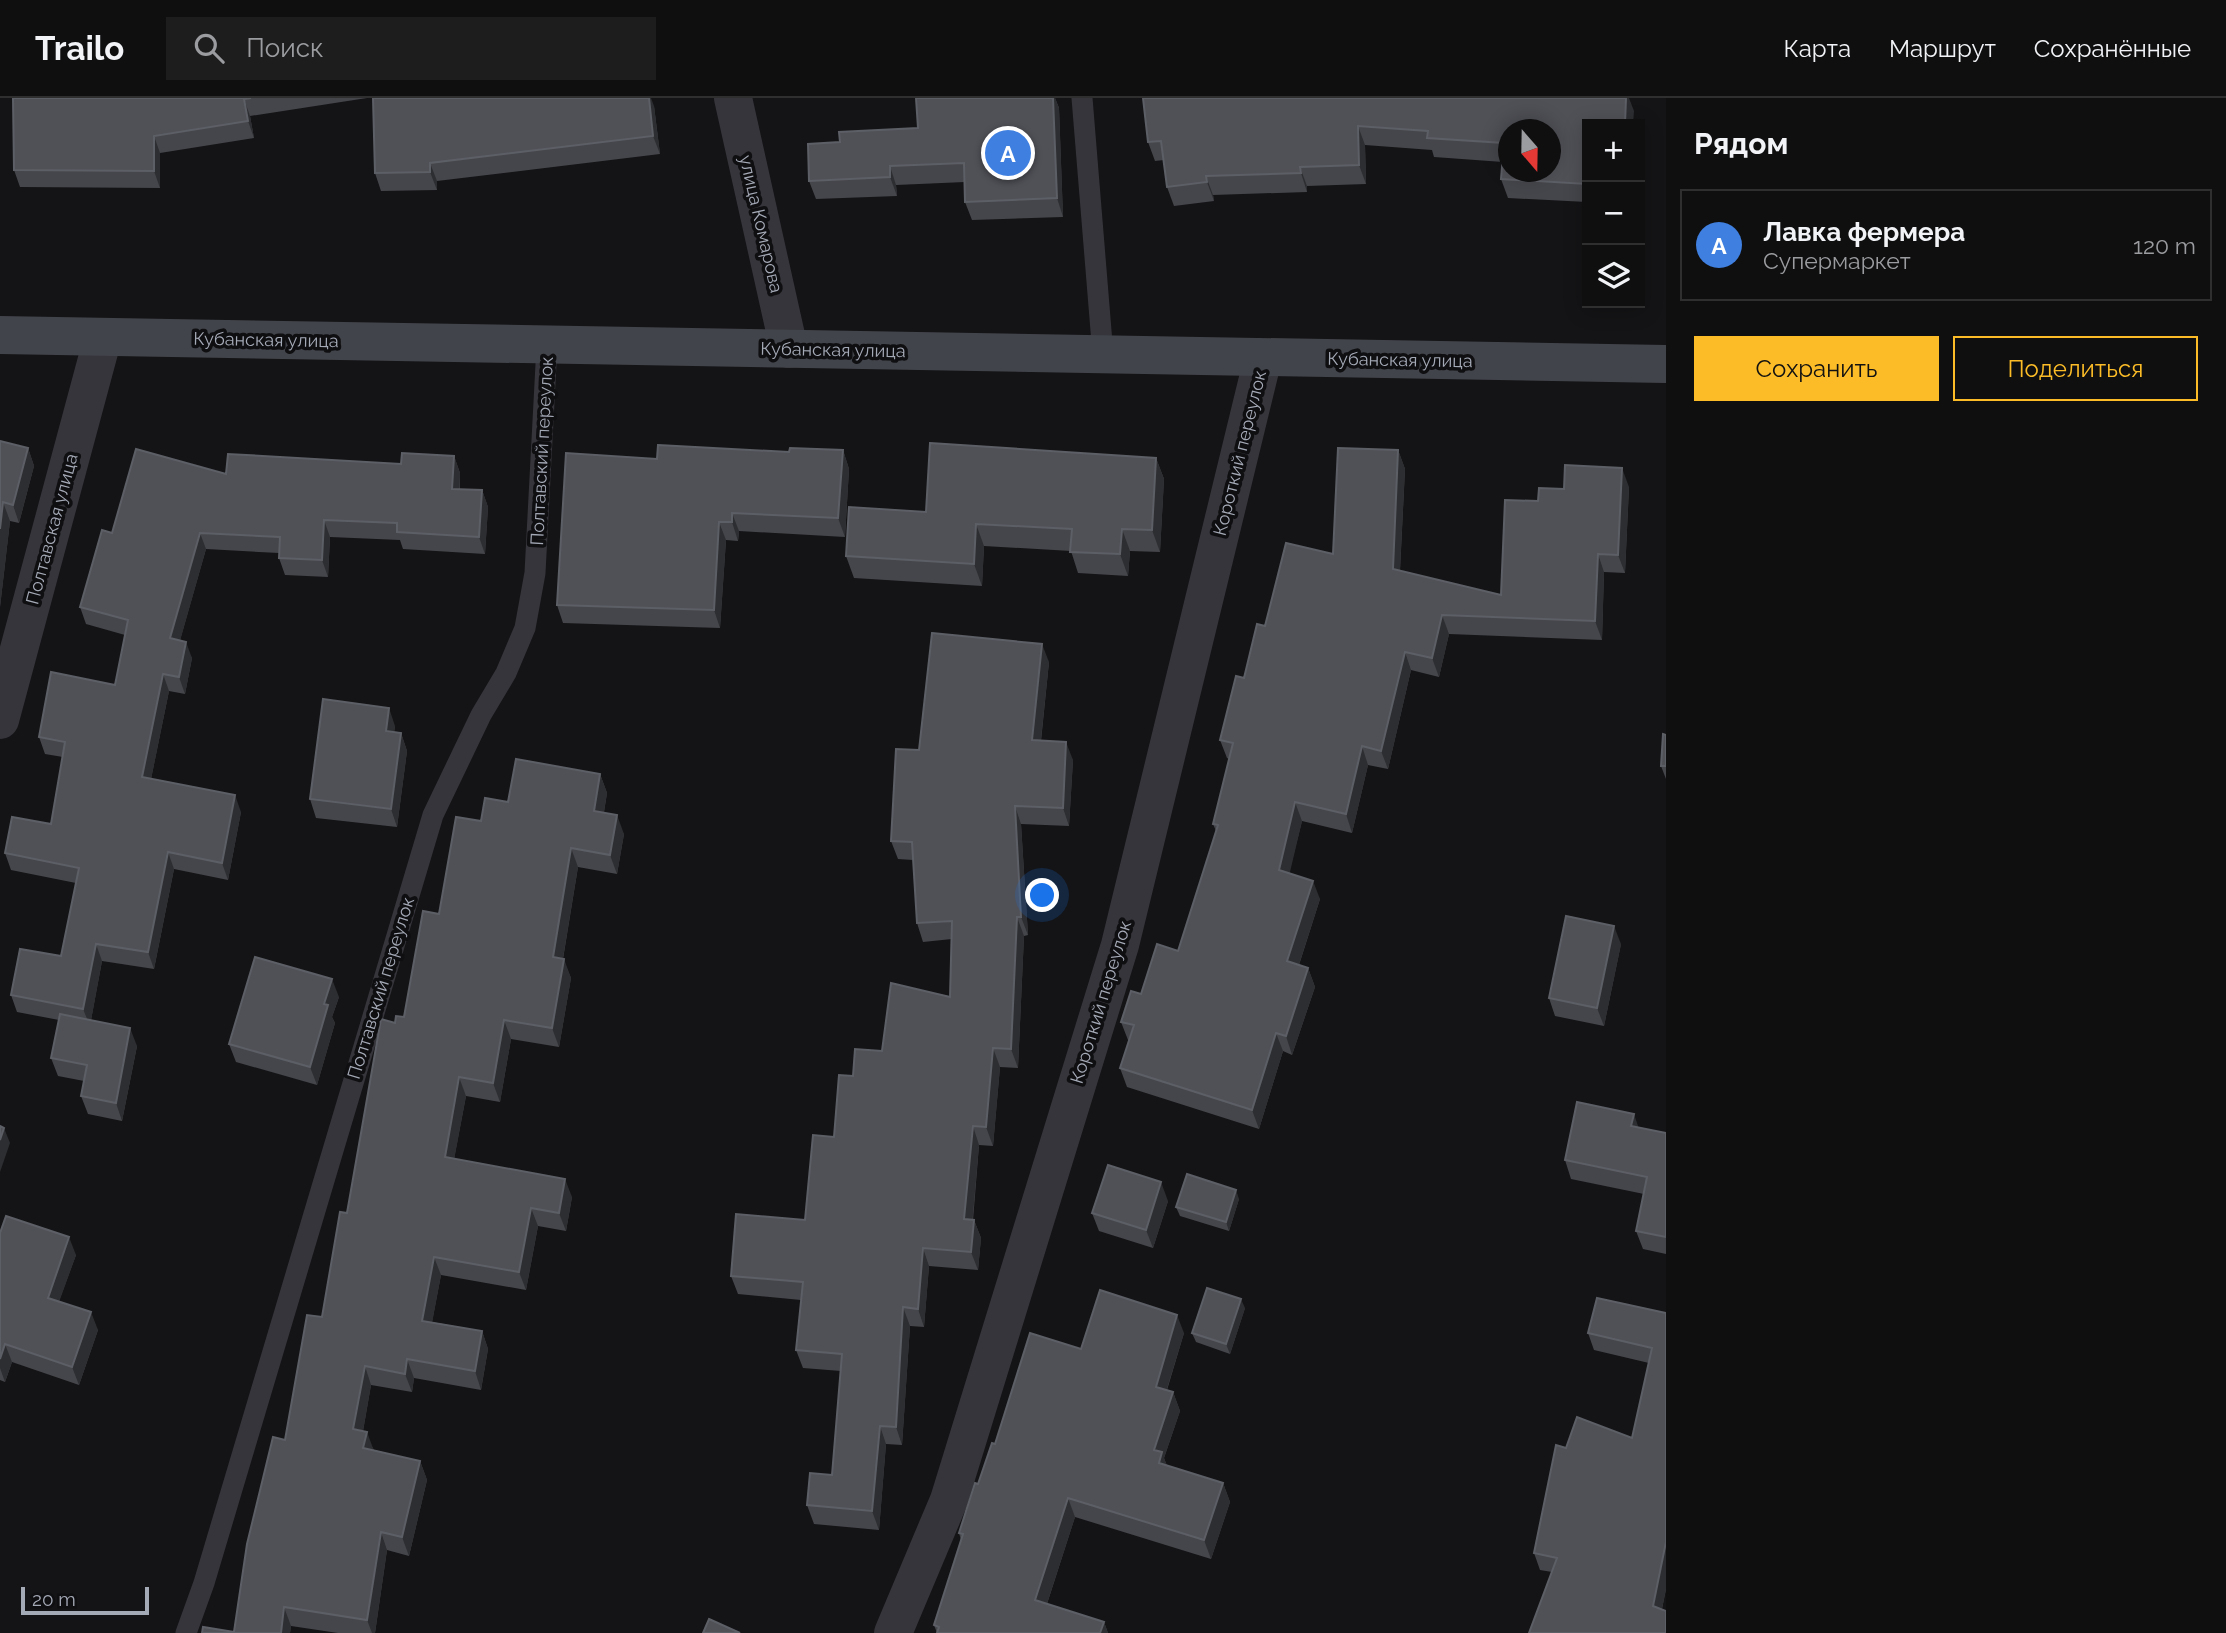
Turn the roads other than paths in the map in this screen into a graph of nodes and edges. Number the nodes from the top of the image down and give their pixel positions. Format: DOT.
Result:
graph roads {
  1 [pos="733,98"];
  2 [pos="1082,98"];
  3 [pos="0,335"];
  4 [pos="103,337"];
  5 [pos="547,345"];
  6 [pos="789,349"];
  7 [pos="1103,355"];
  8 [pos="1263,358"];
  9 [pos="1666,364"];
  10 [pos="0,720"];
  11 [pos="187,1633"];
  12 [pos="893,1633"];
  1 -- 6 [label="street, улица Комарова"];
  2 -- 7 [label="lane"];
  3 -- 4 [label="street, Кубанская улица"];
  4 -- 5 [label="street, Кубанская улица"];
  4 -- 10 [label="street, Полтавская улица"];
  5 -- 6 [label="street, Кубанская улица"];
  5 -- 11 [label="lane, Полтавский переулок"];
  6 -- 7 [label="street, Кубанская улица"];
  7 -- 8 [label="street, Кубанская улица"];
  8 -- 9 [label="street, Кубанская улица"];
  8 -- 12 [label="street, Короткий переулок"];
}
